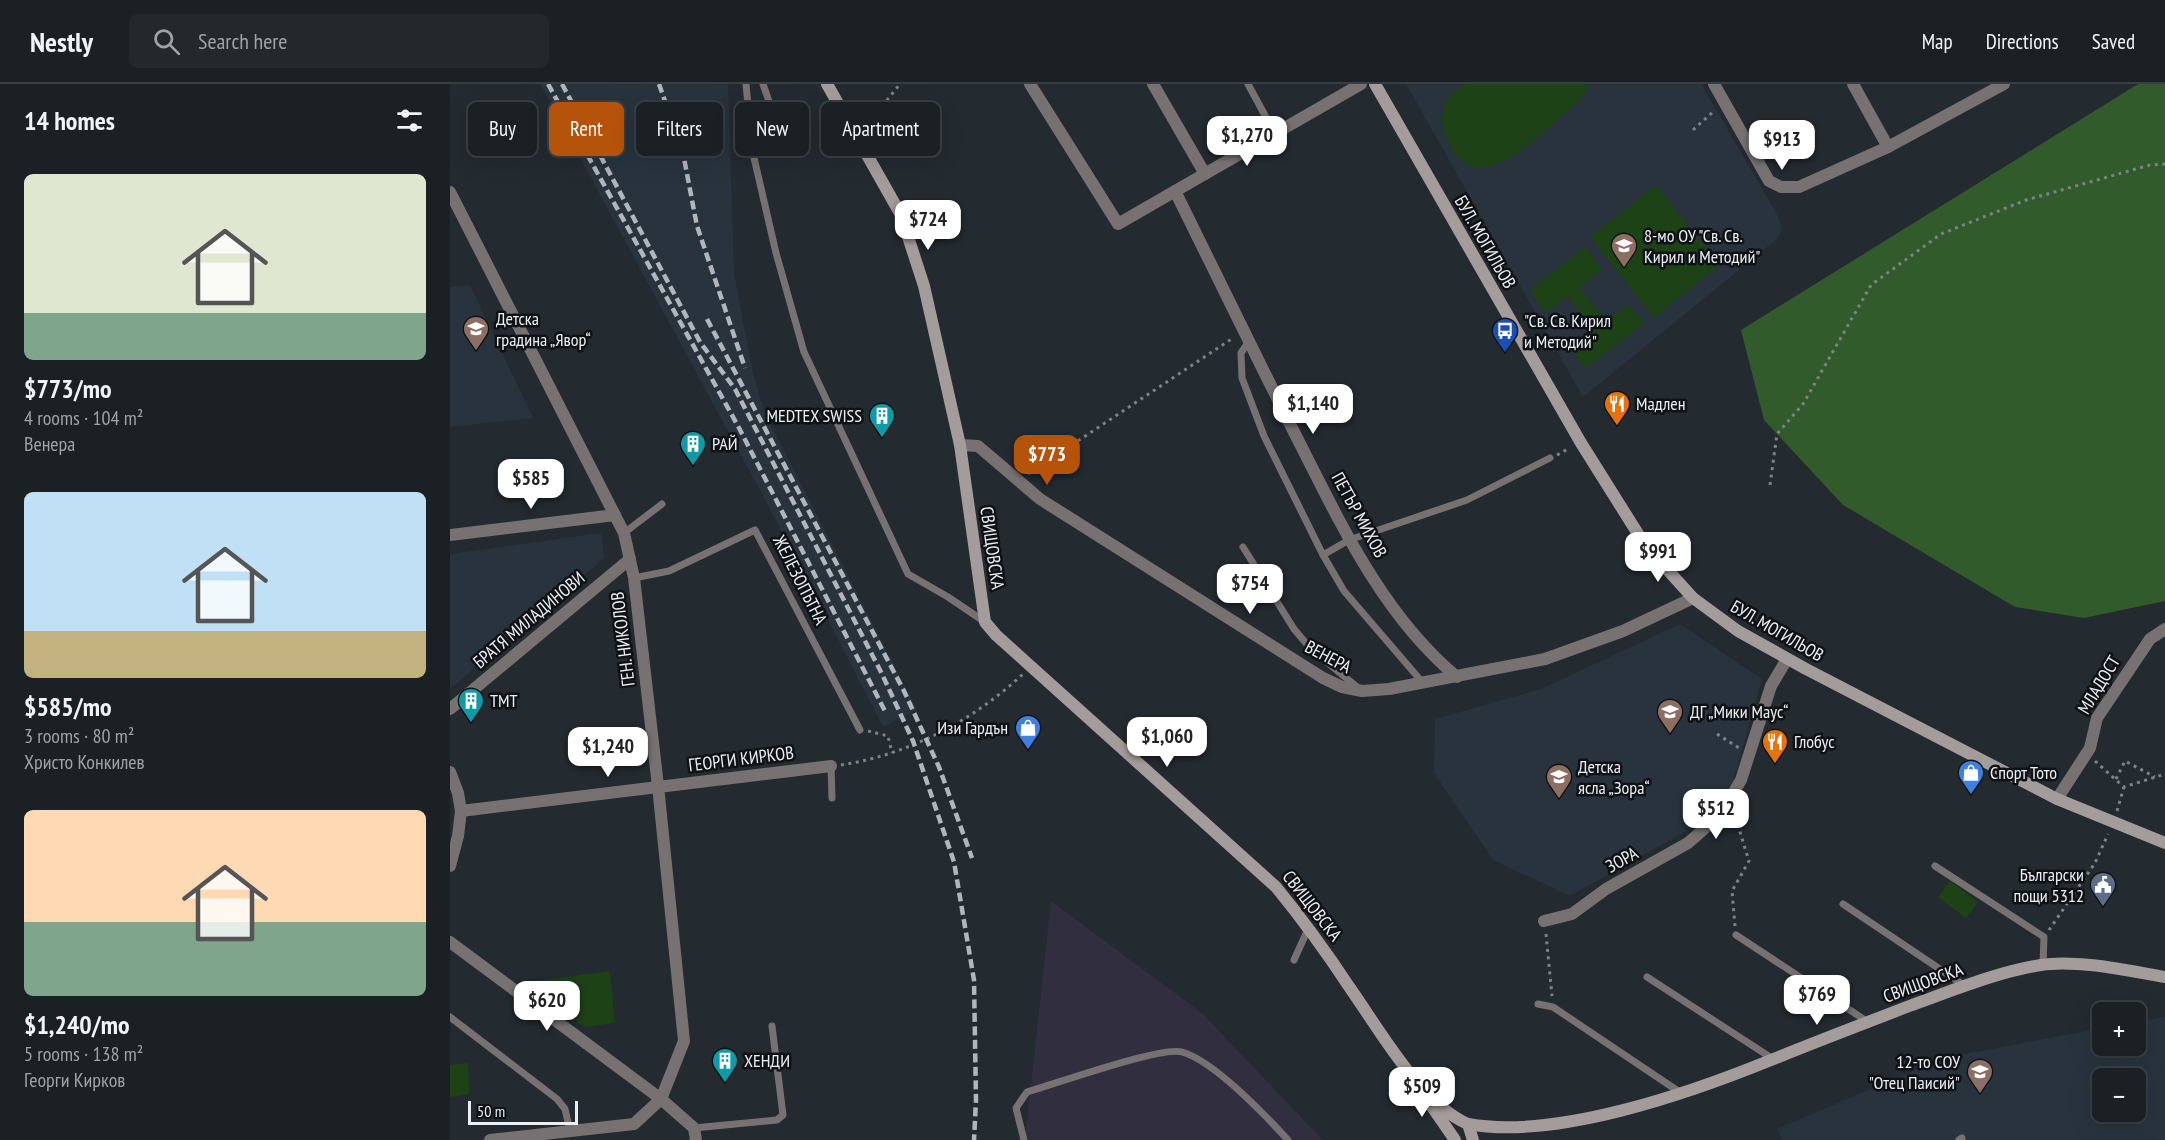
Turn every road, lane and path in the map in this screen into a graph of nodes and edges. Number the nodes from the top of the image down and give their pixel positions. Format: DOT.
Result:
graph roads {
  1 [pos="746,84"];
  2 [pos="762,84"];
  3 [pos="827,84"];
  4 [pos="900,84"];
  5 [pos="1030,84"];
  6 [pos="1153,84"];
  7 [pos="1248,84"];
  8 [pos="1361,84"];
  9 [pos="1375,84"];
  10 [pos="1714,84"];
  11 [pos="1853,84"];
  12 [pos="2004,84"];
  13 [pos="769,102"];
  14 [pos="837,102"];
  15 [pos="885,102"];
  16 [pos="1725,104"];
  17 [pos="1693,130"];
  18 [pos="1275,134"];
  19 [pos="1888,147"];
  20 [pos="868,156"];
  21 [pos="2165,164"];
  22 [pos="1205,174"];
  23 [pos="1175,191"];
  24 [pos="450,192"];
  25 [pos="1246,336"];
  26 [pos="1581,443"];
  27 [pos="960,445"];
  28 [pos="1550,458"];
  29 [pos="1017,482"];
  30 [pos="1770,485"];
  31 [pos="662,504"];
  32 [pos="615,515"];
  33 [pos="624,532"];
  34 [pos="450,535"];
  35 [pos="1349,540"];
  36 [pos="1243,547"];
  37 [pos="1323,555"];
  38 [pos="630,559"];
  39 [pos="634,578"];
  40 [pos="1694,598"];
  41 [pos="986,622"];
  42 [pos="2165,629"];
  43 [pos="1787,659"];
  44 [pos="1031,667"];
  45 [pos="1457,677"];
  46 [pos="1423,683"];
  47 [pos="1362,691"];
  48 [pos="450,709"];
  49 [pos="860,730"];
  50 [pos="1717,734"];
  51 [pos="892,753"];
  52 [pos="1750,755"];
  53 [pos="831,766"];
  54 [pos="450,772"];
  55 [pos="2107,772"];
  56 [pos="2165,774"];
  57 [pos="2155,777"];
  58 [pos="2116,779"];
  59 [pos="658,786"];
  60 [pos="2124,787"];
  61 [pos="832,798"];
  62 [pos="2057,799"];
  63 [pos="1731,800"];
  64 [pos="461,811"];
  65 [pos="2114,821"];
  66 [pos="2165,843"];
  67 [pos="450,866"];
  68 [pos="1935,866"];
  69 [pos="1843,904"];
  70 [pos="1544,921"];
  71 [pos="1309,927"];
  72 [pos="1736,935"];
  73 [pos="2044,937"];
  74 [pos="450,942"];
  75 [pos="1294,960"];
  76 [pos="2043,964"];
  77 [pos="1647,977"];
  78 [pos="2165,977"];
  79 [pos="1965,986"];
  80 [pos="1538,1004"];
  81 [pos="1553,1007"];
  82 [pos="450,1017"];
  83 [pos="1868,1022"];
  84 [pos="772,1026"];
  85 [pos="1773,1059"];
  86 [pos="1413,1080"];
  87 [pos="1685,1096"];
  88 [pos="662,1099"];
  89 [pos="1468,1124"];
  90 [pos="570,1131"];
  91 [pos="695,1134"];
  92 [pos="490,1140"];
  93 [pos="1024,1140"];
  94 [pos="1288,1140"];
  95 [pos="1455,1140"];
  96 [pos="1473,1140"];
  1 -- 41 [label="lane"];
  2 -- 13 [label="lane"];
  3 -- 14 [label="street, СВИЩОВСКА"];
  4 -- 15 [label="path"];
  5 -- 23 [label="street"];
  6 -- 22 [label="street"];
  7 -- 18 [label="lane"];
  8 -- 18 [label="street"];
  9 -- 26 [label="street, БУЛ. МОГИЛЬОВ"];
  10 -- 16 [label="street"];
  11 -- 19 [label="street"];
  12 -- 19 [label="street"];
  16 -- 17 [label="path"];
  16 -- 19 [label="street"];
  18 -- 22 [label="street"];
  20 -- 27 [label="street, СВИЩОВСКА"];
  21 -- 30 [label="path"];
  22 -- 23 [label="street"];
  23 -- 25 [label="street, ПЕТЪР МИХОВ"];
  24 -- 32 [label="street, ГЕН. НИКОЛОВ"];
  25 -- 29 [label="path"];
  25 -- 35 [label="street, ПЕТЪР МИХОВ"];
  25 -- 37 [label="lane"];
  26 -- 28 [label="path"];
  26 -- 40 [label="street, БУЛ. МОГИЛЬОВ"];
  27 -- 29 [label="street, ВЕНЕРА"];
  27 -- 41 [label="street, СВИЩОВСКА"];
  28 -- 35 [label="lane"];
  29 -- 47 [label="street, ВЕНЕРА"];
  31 -- 33 [label="lane"];
  32 -- 33 [label="street, ГЕН. НИКОЛОВ"];
  32 -- 34 [label="street"];
  33 -- 38 [label="street, ГЕН. НИКОЛОВ"];
  35 -- 37 [label="lane"];
  35 -- 45 [label="street, ПЕТЪР МИХОВ"];
  36 -- 47 [label="lane"];
  37 -- 46 [label="lane"];
  38 -- 39 [label="street, ГЕН. НИКОЛОВ"];
  38 -- 48 [label="street, БРАТЯ МИЛАДИНОВИ"];
  39 -- 49 [label="lane, ЖЕЛЕЗОПЪТНА"];
  39 -- 59 [label="street, ГЕН. НИКОЛОВ"];
  40 -- 43 [label="street, БУЛ. МОГИЛЬОВ"];
  40 -- 45 [label="street, ВЕНЕРА"];
  41 -- 44 [label="street, СВИЩОВСКА"];
  42 -- 62 [label="street, МЛАДОСТ"];
  43 -- 52 [label="street, ЗОРА"];
  43 -- 62 [label="street, БУЛ. МОГИЛЬОВ"];
  44 -- 51 [label="path"];
  44 -- 71 [label="street, СВИЩОВСКА"];
  45 -- 46 [label="street, ВЕНЕРА"];
  46 -- 47 [label="street, ВЕНЕРА"];
  49 -- 51 [label="path"];
  50 -- 52 [label="path"];
  51 -- 53 [label="path"];
  52 -- 63 [label="street, ЗОРА"];
  53 -- 59 [label="street, ГЕОРГИ КИРКОВ"];
  53 -- 61 [label="lane"];
  54 -- 64 [label="street"];
  55 -- 58 [label="path"];
  56 -- 57 [label="path"];
  57 -- 58 [label="path"];
  57 -- 60 [label="path"];
  58 -- 60 [label="path"];
  59 -- 64 [label="street, ГЕОРГИ КИРКОВ"];
  59 -- 88 [label="street, ГЕН. НИКОЛОВ"];
  60 -- 65 [label="path"];
  62 -- 65 [label="street, БУЛ. МОГИЛЬОВ"];
  63 -- 70 [label="street, ЗОРА"];
  63 -- 72 [label="path"];
  64 -- 67 [label="street"];
  65 -- 66 [label="street, БУЛ. МОГИЛЬОВ"];
  65 -- 73 [label="path"];
  68 -- 73 [label="lane"];
  69 -- 79 [label="lane"];
  70 -- 81 [label="path"];
  71 -- 75 [label="lane"];
  71 -- 86 [label="street, СВИЩОВСКА"];
  72 -- 83 [label="lane"];
  73 -- 76 [label="lane"];
  74 -- 88 [label="street"];
  76 -- 78 [label="street, СВИЩОВСКА"];
  76 -- 79 [label="street, СВИЩОВСКА"];
  77 -- 85 [label="lane"];
  79 -- 83 [label="street, СВИЩОВСКА"];
  80 -- 81 [label="lane"];
  81 -- 87 [label="lane"];
  82 -- 90 [label="lane"];
  83 -- 85 [label="street, СВИЩОВСКА"];
  84 -- 91 [label="lane"];
  85 -- 87 [label="street, СВИЩОВСКА"];
  86 -- 89 [label="street, СВИЩОВСКА"];
  86 -- 95 [label="street"];
  87 -- 89 [label="street, СВИЩОВСКА"];
  88 -- 90 [label="street"];
  88 -- 91 [label="street"];
  89 -- 96 [label="street"];
  90 -- 92 [label="street"];
  93 -- 94 [label="lane"];
}
